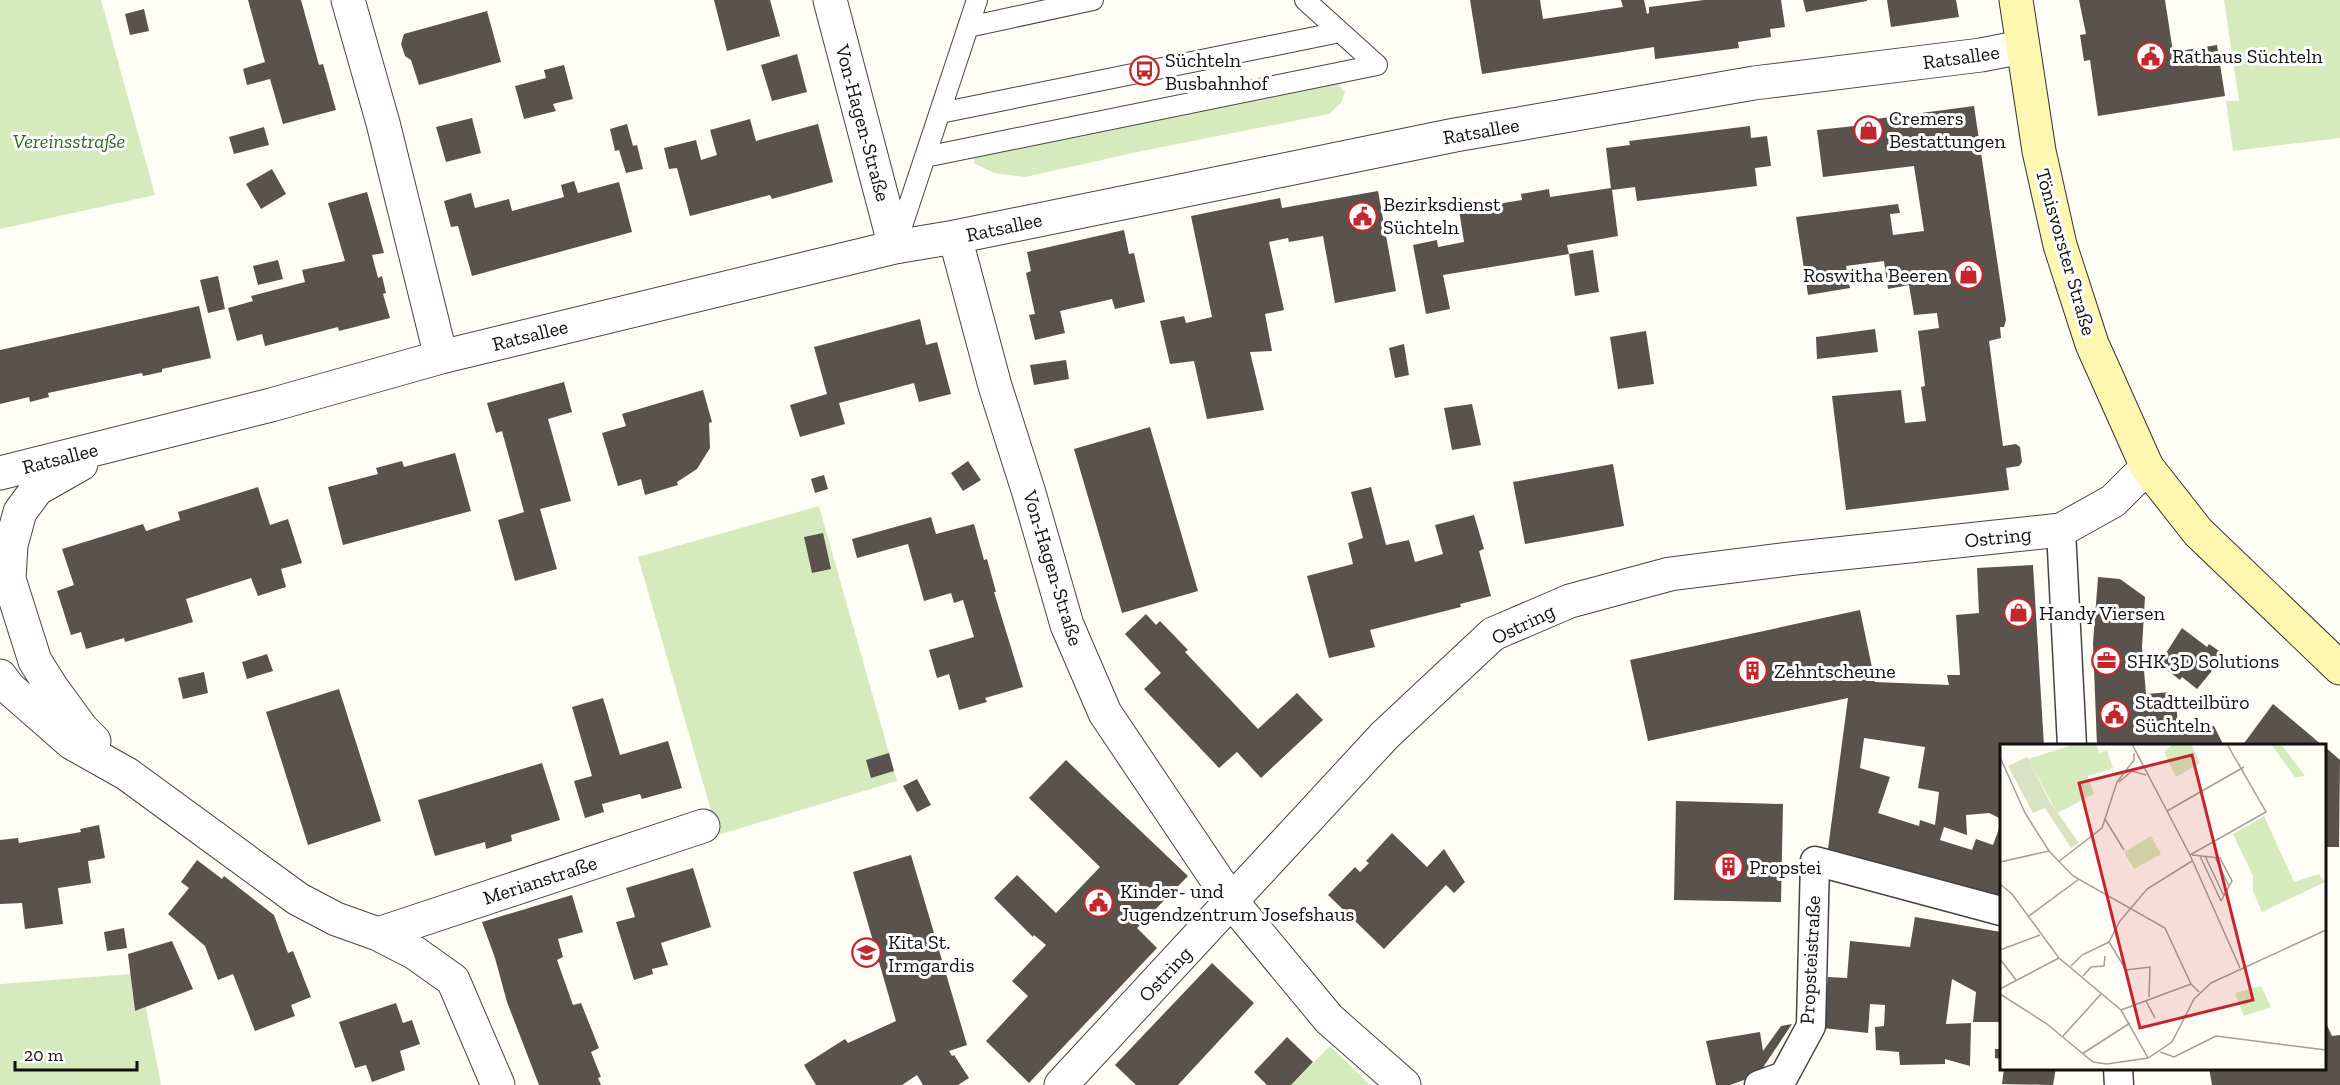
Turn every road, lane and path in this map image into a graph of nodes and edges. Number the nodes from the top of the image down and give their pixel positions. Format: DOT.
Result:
graph roads {
  1 [pos="348,0"];
  2 [pos="830,0"];
  3 [pos="977,0"];
  4 [pos="1093,0"];
  5 [pos="1305,0"];
  6 [pos="2016,0"];
  7 [pos="968,27"];
  8 [pos="1340,32"];
  9 [pos="2022,47"];
  10 [pos="940,113"];
  11 [pos="925,157"];
  12 [pos="956,237"];
  13 [pos="896,247"];
  14 [pos="441,357"];
  15 [pos="115,444"];
  16 [pos="2147,467"];
  17 [pos="0,473"];
  18 [pos="2061,530"];
  19 [pos="2340,668"];
  20 [pos="0,675"];
  21 [pos="2072,744"];
  22 [pos="127,774"];
  23 [pos="703,826"];
  24 [pos="1232,902"];
  25 [pos="2000,911"];
  26 [pos="378,934"];
  27 [pos="2118,1070"];
  28 [pos="498,1085"];
  29 [pos="1061,1085"];
  30 [pos="1404,1085"];
  31 [pos="1759,1085"];
  32 [pos="2119,1085"];
  1 -- 14 [label="street"];
  2 -- 13 [label="street, Von-Hagen-Straße"];
  3 -- 7 [label="lane"];
  4 -- 7 [label="lane"];
  5 -- 8 [label="lane"];
  6 -- 9 [label="main road, Tönisvorster Straße"];
  7 -- 10 [label="lane"];
  8 -- 10 [label="lane"];
  8 -- 11 [label="lane"];
  9 -- 12 [label="street, Ratsallee"];
  9 -- 16 [label="main road, Tönisvorster Straße"];
  10 -- 11 [label="lane"];
  11 -- 13 [label="lane"];
  12 -- 13 [label="street, Ratsallee"];
  12 -- 24 [label="street, Von-Hagen-Straße"];
  13 -- 14 [label="street, Ratsallee"];
  14 -- 15 [label="street, Ratsallee"];
  15 -- 17 [label="street, Ratsallee"];
  15 -- 22 [label="street"];
  16 -- 18 [label="street, Ostring"];
  16 -- 19 [label="main road, Tönisvorster Straße"];
  18 -- 21 [label="street"];
  18 -- 24 [label="street, Ostring"];
  20 -- 22 [label="street"];
  22 -- 26 [label="street"];
  23 -- 26 [label="street, Merianstraße"];
  24 -- 29 [label="street, Ostring"];
  24 -- 30 [label="street"];
  25 -- 31 [label="street, Propsteistraße"];
  26 -- 28 [label="street"];
  27 -- 32 [label="street"];
}
